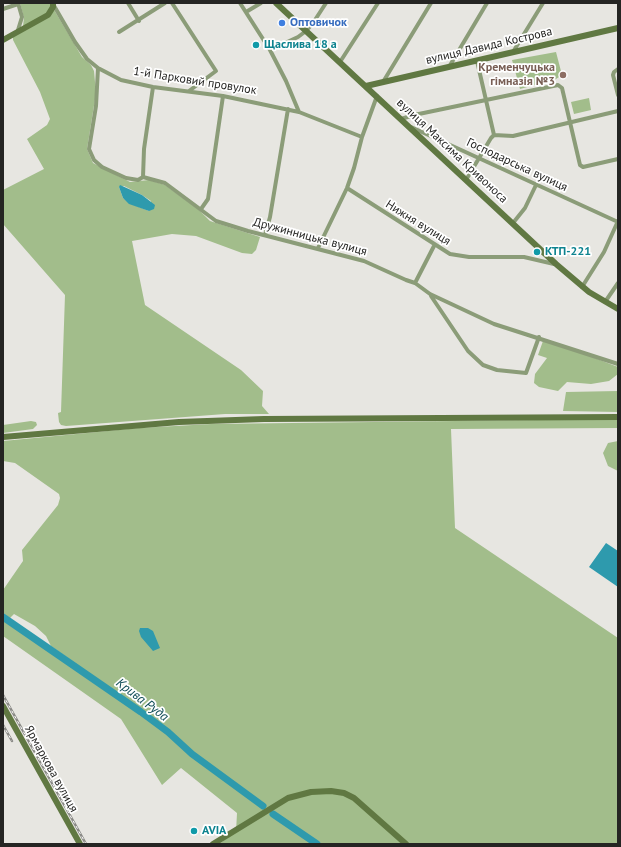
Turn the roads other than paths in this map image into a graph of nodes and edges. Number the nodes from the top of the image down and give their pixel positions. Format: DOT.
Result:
graph roads {
  1 [pos="18,3"];
  2 [pos="53,3"];
  3 [pos="128,3"];
  4 [pos="165,3"];
  5 [pos="172,3"];
  6 [pos="240,3"];
  7 [pos="261,3"];
  8 [pos="276,3"];
  9 [pos="326,3"];
  10 [pos="378,3"];
  11 [pos="432,3"];
  12 [pos="487,3"];
  13 [pos="543,3"];
  14 [pos="3,9"];
  15 [pos="246,12"];
  16 [pos="139,21"];
  17 [pos="618,28"];
  18 [pos="306,30"];
  19 [pos="17,32"];
  20 [pos="119,32"];
  21 [pos="3,40"];
  22 [pos="270,50"];
  23 [pos="513,53"];
  24 [pos="477,61"];
  25 [pos="340,62"];
  26 [pos="449,67"];
  27 [pos="98,68"];
  28 [pos="618,69"];
  29 [pos="383,82"];
  30 [pos="366,86"];
  31 [pos="153,87"];
  32 [pos="188,92"];
  33 [pos="618,95"];
  34 [pos="223,96"];
  35 [pos="377,96"];
  36 [pos="487,100"];
  37 [pos="288,109"];
  38 [pos="618,111"];
  39 [pos="299,112"];
  40 [pos="401,119"];
  41 [pos="570,123"];
  42 [pos="407,125"];
  43 [pos="494,135"];
  44 [pos="362,137"];
  45 [pos="480,159"];
  46 [pos="618,159"];
  47 [pos="143,177"];
  48 [pos="466,180"];
  49 [pos="536,185"];
  50 [pos="347,188"];
  51 [pos="201,210"];
  52 [pos="618,222"];
  53 [pos="513,223"];
  54 [pos="265,235"];
  55 [pos="434,246"];
  56 [pos="318,248"];
  57 [pos="556,264"];
  58 [pos="415,283"];
  59 [pos="618,283"];
  60 [pos="582,287"];
  61 [pos="430,294"];
  62 [pos="605,302"];
  63 [pos="618,309"];
  64 [pos="539,338"];
  65 [pos="618,364"];
  66 [pos="618,417"];
  67 [pos="3,437"];
  68 [pos="3,706"];
  69 [pos="80,844"];
  70 [pos="213,844"];
  71 [pos="406,844"];
  1 -- 14 [label="street"];
  1 -- 19 [label="street"];
  2 -- 19 [label="street"];
  2 -- 27 [label="street, 1-й Парковий провулок"];
  3 -- 16 [label="street"];
  4 -- 16 [label="street"];
  5 -- 32 [label="street"];
  6 -- 15 [label="street"];
  7 -- 15 [label="street"];
  8 -- 18 [label="street, вулиця Максима Кривоноса"];
  9 -- 18 [label="street"];
  10 -- 25 [label="street"];
  11 -- 29 [label="street"];
  12 -- 26 [label="street"];
  13 -- 23 [label="street"];
  15 -- 22 [label="street"];
  16 -- 20 [label="street"];
  17 -- 23 [label="street, вулиця Давида Кострова"];
  18 -- 22 [label="street"];
  18 -- 25 [label="street, вулиця Максима Кривоноса"];
  19 -- 21 [label="street"];
  22 -- 39 [label="street"];
  23 -- 24 [label="street, вулиця Давида Кострова"];
  24 -- 26 [label="street, вулиця Давида Кострова"];
  24 -- 36 [label="street"];
  25 -- 30 [label="street, вулиця Максима Кривоноса"];
  26 -- 29 [label="street, вулиця Давида Кострова"];
  27 -- 31 [label="street, 1-й Парковий провулок"];
  27 -- 47 [label="street, Дружинницька вулиця"];
  28 -- 33 [label="street"];
  29 -- 30 [label="street, вулиця Давида Кострова"];
  30 -- 35 [label="street, вулиця Максима Кривоноса"];
  31 -- 32 [label="street, 1-й Парковий провулок"];
  31 -- 47 [label="street"];
  32 -- 34 [label="street, 1-й Парковий провулок"];
  34 -- 37 [label="street, 1-й Парковий провулок"];
  34 -- 51 [label="street"];
  35 -- 40 [label="street, вулиця Максима Кривоноса"];
  35 -- 44 [label="street"];
  36 -- 40 [label="street"];
  36 -- 41 [label="street"];
  36 -- 43 [label="street"];
  37 -- 39 [label="street, 1-й Парковий провулок"];
  37 -- 54 [label="street"];
  38 -- 41 [label="street"];
  39 -- 44 [label="street, 1-й Парковий провулок"];
  40 -- 42 [label="street, вулиця Максима Кривоноса"];
  41 -- 43 [label="street"];
  41 -- 46 [label="street"];
  42 -- 45 [label="street, Господарська вулиця"];
  42 -- 48 [label="street, вулиця Максима Кривоноса"];
  43 -- 45 [label="street"];
  44 -- 50 [label="street"];
  45 -- 48 [label="street"];
  45 -- 49 [label="street, Господарська вулиця"];
  47 -- 51 [label="street, Дружинницька вулиця"];
  48 -- 53 [label="street, вулиця Максима Кривоноса"];
  49 -- 52 [label="street, Господарська вулиця"];
  49 -- 53 [label="street"];
  50 -- 55 [label="street, Нижня вулиця"];
  50 -- 56 [label="street"];
  51 -- 54 [label="street, Дружинницька вулиця"];
  52 -- 60 [label="street"];
  53 -- 57 [label="street, вулиця Максима Кривоноса"];
  54 -- 56 [label="street, Дружинницька вулиця"];
  55 -- 57 [label="street, Нижня вулиця"];
  55 -- 58 [label="street"];
  56 -- 58 [label="street, Дружинницька вулиця"];
  57 -- 60 [label="street, вулиця Максима Кривоноса"];
  58 -- 61 [label="street, Дружинницька вулиця"];
  59 -- 62 [label="street"];
  60 -- 62 [label="street, вулиця Максима Кривоноса"];
  61 -- 64 [label="street, Дружинницька вулиця"];
  61 -- 64 [label="street"];
  62 -- 63 [label="street, вулиця Максима Кривоноса"];
  64 -- 65 [label="street, Дружинницька вулиця"];
  66 -- 67 [label="street"];
  68 -- 69 [label="street, Ярмаркова вулиця"];
  70 -- 71 [label="street"];
}
